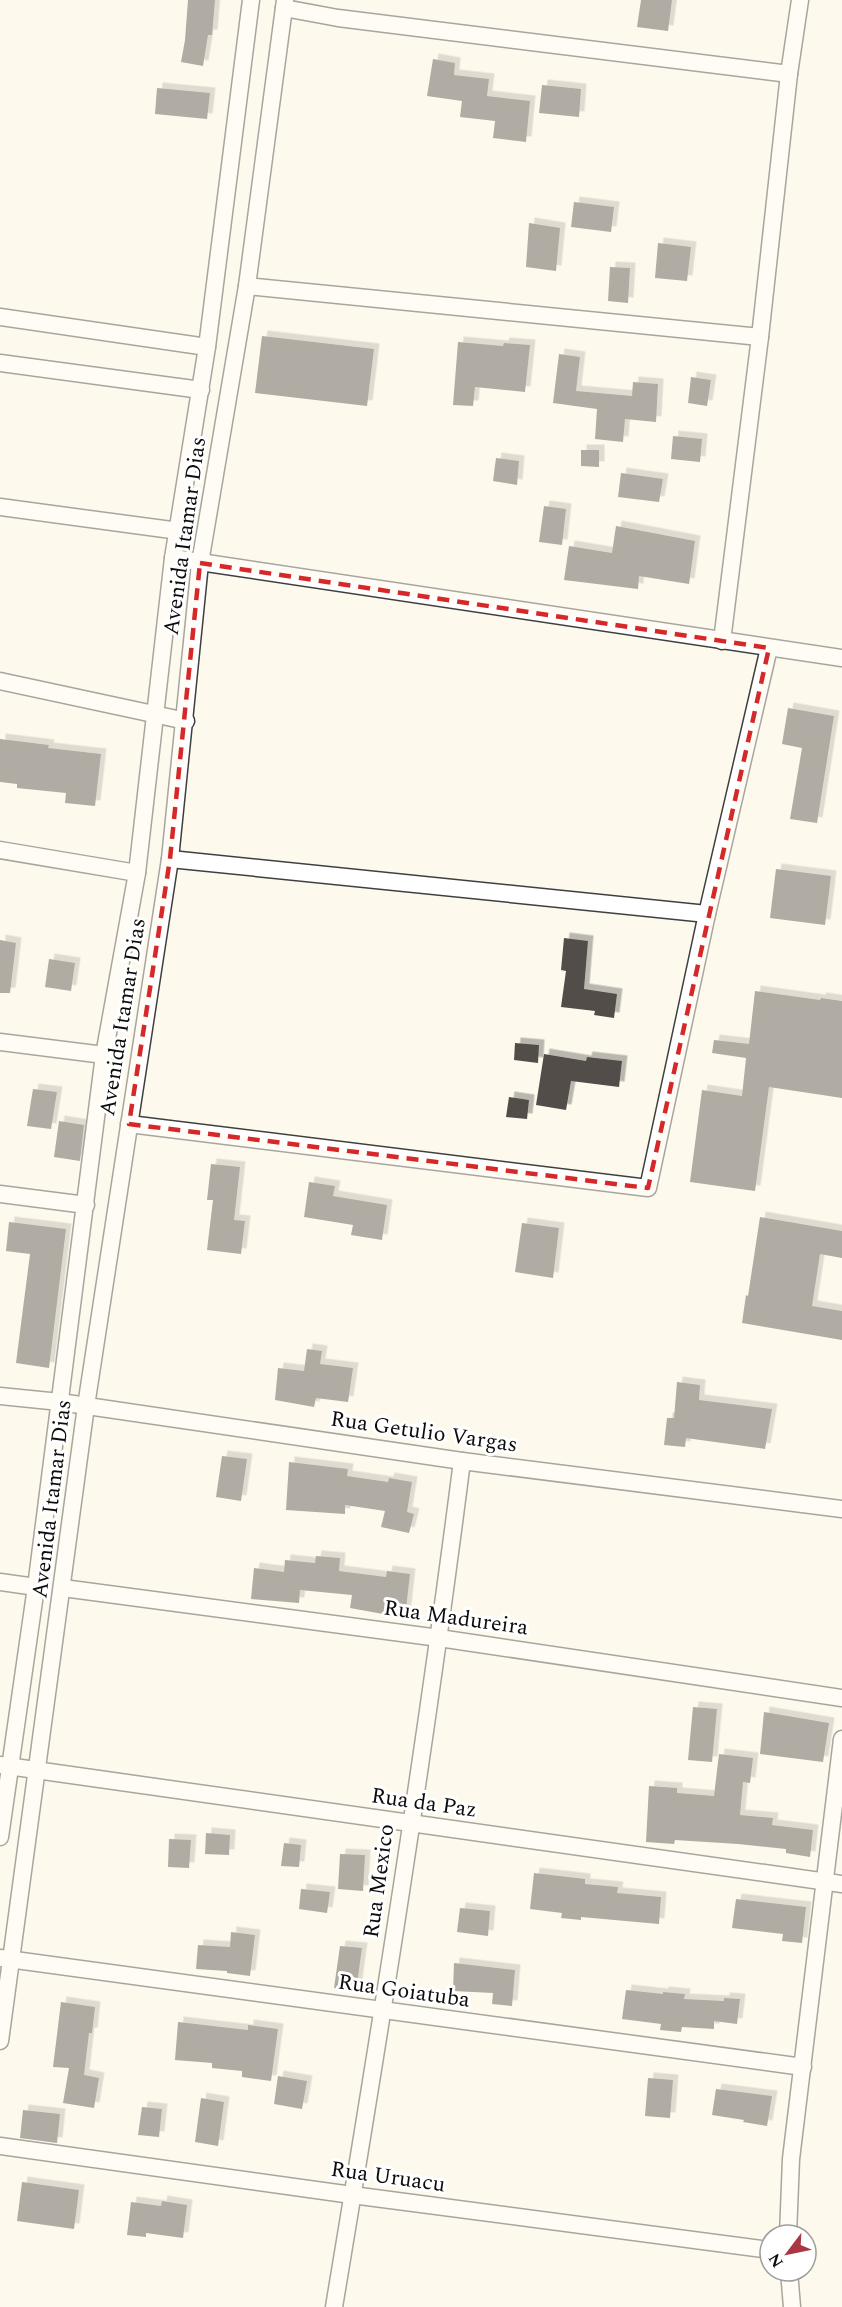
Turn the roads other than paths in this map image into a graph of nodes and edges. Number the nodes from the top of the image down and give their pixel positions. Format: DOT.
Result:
graph roads {
  1 [pos="250,0"];
  2 [pos="800,0"];
  3 [pos="284,4"];
  4 [pos="789,74"];
  5 [pos="247,286"];
  6 [pos="0,317"];
  7 [pos="760,337"];
  8 [pos="207,347"];
  9 [pos="0,363"];
  10 [pos="201,390"];
  11 [pos="0,507"];
  12 [pos="179,531"];
  13 [pos="173,558"];
  14 [pos="200,563"];
  15 [pos="722,641"];
  16 [pos="768,648"];
  17 [pos="842,658"];
  18 [pos="0,681"];
  19 [pos="157,715"];
  20 [pos="186,721"];
  21 [pos="0,850"];
  22 [pos="170,859"];
  23 [pos="137,873"];
  24 [pos="707,914"];
  25 [pos="0,1042"];
  26 [pos="104,1055"];
  27 [pos="129,1124"];
  28 [pos="0,1194"];
  29 [pos="86,1205"];
  30 [pos="0,1396"];
  31 [pos="60,1402"];
  32 [pos="86,1406"];
  33 [pos="462,1461"];
  34 [pos="842,1509"];
  35 [pos="0,1582"];
  36 [pos="36,1587"];
  37 [pos="63,1588"];
  38 [pos="439,1638"];
  39 [pos="842,1698"];
  40 [pos="842,1739"];
  41 [pos="5,1766"];
  42 [pos="38,1770"];
  43 [pos="410,1824"];
  44 [pos="0,1837"];
  45 [pos="825,1881"];
  46 [pos="842,1884"];
  47 [pos="6,1958"];
  48 [pos="383,2011"];
  49 [pos="0,2041"];
  50 [pos="803,2067"];
  51 [pos="0,2146"];
  52 [pos="352,2196"];
  53 [pos="788,2223"];
  54 [pos="758,2248"];
  55 [pos="790,2283"];
  56 [pos="334,2307"];
  57 [pos="792,2307"];
  1 -- 8 [label="street, Avenida Itamar Dias"];
  2 -- 4 [label="street"];
  3 -- 4 [label="street"];
  3 -- 5 [label="street, Avenida Itamar Dias"];
  4 -- 7 [label="street"];
  5 -- 7 [label="street"];
  5 -- 14 [label="street, Avenida Itamar Dias"];
  6 -- 8 [label="street"];
  7 -- 15 [label="street"];
  8 -- 10 [label="street, Avenida Itamar Dias"];
  9 -- 10 [label="street"];
  10 -- 12 [label="street, Avenida Itamar Dias"];
  11 -- 12 [label="street"];
  12 -- 13 [label="street, Avenida Itamar Dias"];
  13 -- 14 [label="street"];
  13 -- 19 [label="street, Avenida Itamar Dias"];
  14 -- 15 [label="street"];
  14 -- 20 [label="street, Avenida Itamar Dias"];
  15 -- 16 [label="street"];
  16 -- 17 [label="street"];
  16 -- 24 [label="street"];
  18 -- 19 [label="street"];
  19 -- 20 [label="street"];
  19 -- 23 [label="street, Avenida Itamar Dias"];
  20 -- 22 [label="street, Avenida Itamar Dias"];
  21 -- 23 [label="street"];
  22 -- 24 [label="street"];
  22 -- 27 [label="street, Avenida Itamar Dias"];
  23 -- 26 [label="street, Avenida Itamar Dias"];
  24 -- 27 [label="street"];
  25 -- 26 [label="street"];
  26 -- 29 [label="street, Avenida Itamar Dias"];
  27 -- 32 [label="street, Avenida Itamar Dias"];
  28 -- 29 [label="street"];
  29 -- 31 [label="street, Avenida Itamar Dias"];
  30 -- 31 [label="street, Rua Getulio Vargas"];
  31 -- 32 [label="street, Rua Getulio Vargas"];
  31 -- 36 [label="street, Avenida Itamar Dias"];
  32 -- 33 [label="street, Rua Getulio Vargas"];
  32 -- 37 [label="street, Avenida Itamar Dias"];
  33 -- 34 [label="street, Rua Getulio Vargas"];
  33 -- 38 [label="street, Rua Mexico"];
  35 -- 36 [label="street"];
  36 -- 41 [label="street, Avenida Itamar Dias"];
  37 -- 38 [label="street, Rua Madureira"];
  37 -- 42 [label="street, Avenida Itamar Dias"];
  38 -- 39 [label="street, Rua Madureira"];
  38 -- 43 [label="street, Rua Mexico"];
  40 -- 45 [label="street"];
  41 -- 42 [label="street, Rua da Paz"];
  41 -- 44 [label="street, Avenida Itamar Dias"];
  42 -- 43 [label="street, Rua da Paz"];
  42 -- 47 [label="street, Avenida Itamar Dias"];
  43 -- 45 [label="street, Rua da Paz"];
  43 -- 48 [label="street, Rua Mexico"];
  45 -- 46 [label="street, Rua da Paz"];
  45 -- 50 [label="street"];
  47 -- 48 [label="street, Rua Goiatuba"];
  47 -- 49 [label="street, Avenida Itamar Dias"];
  48 -- 50 [label="street, Rua Goiatuba"];
  48 -- 52 [label="street, Rua Mexico"];
  50 -- 53 [label="street"];
  51 -- 52 [label="street, Rua Uruacu"];
  52 -- 54 [label="street, Rua Uruacu"];
  52 -- 56 [label="street, Rua Mexico"];
  55 -- 57 [label="street"];
}
